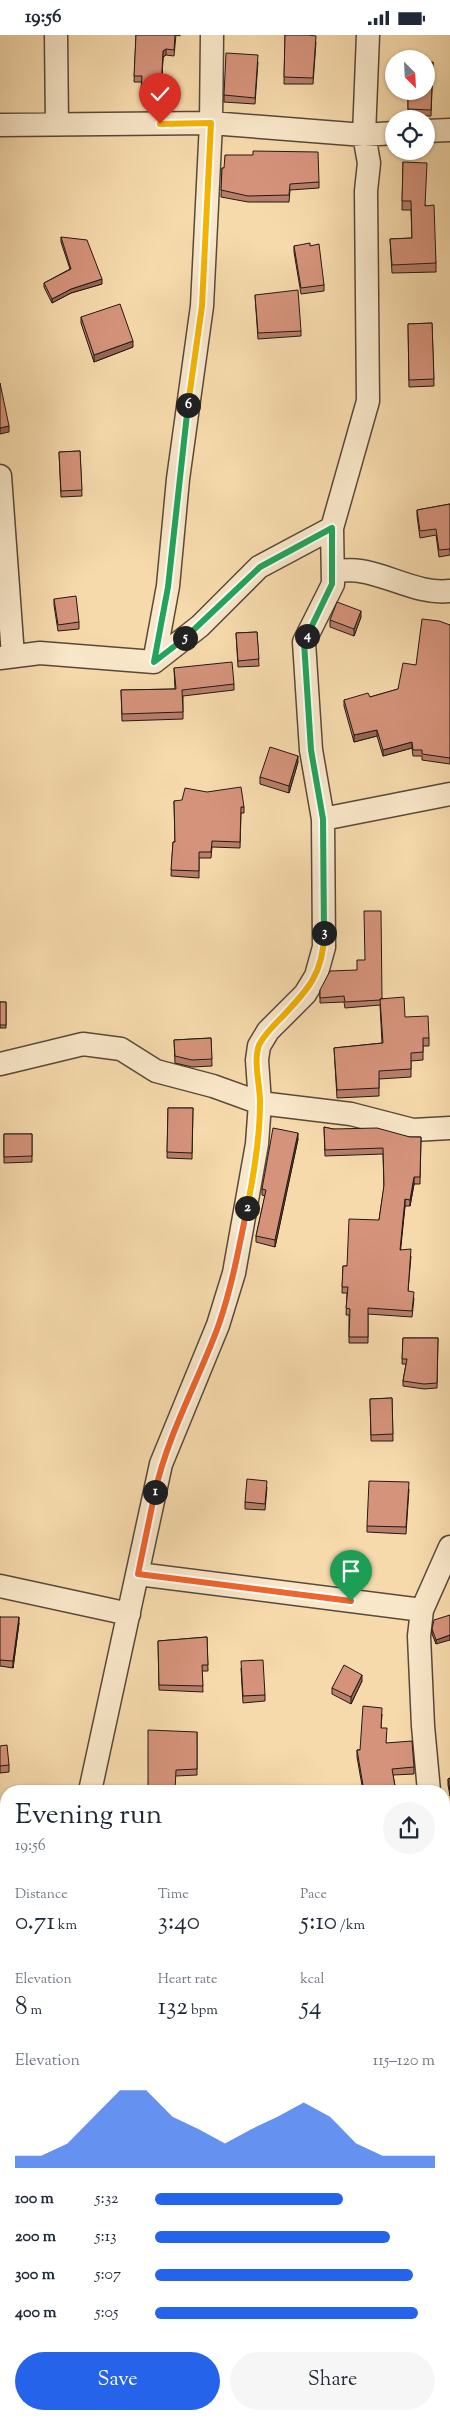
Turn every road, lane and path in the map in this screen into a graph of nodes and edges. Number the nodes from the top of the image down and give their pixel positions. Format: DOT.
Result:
graph roads {
  1 [pos="56,35"];
  2 [pos="212,35"];
  3 [pos="368,35"];
  4 [pos="211,123"];
  5 [pos="56,124"];
  6 [pos="0,125"];
  7 [pos="450,130"];
  8 [pos="435,131"];
  9 [pos="385,134"];
  10 [pos="364,135"];
  11 [pos="0,475"];
  12 [pos="332,528"];
  13 [pos="332,571"];
  14 [pos="450,591"];
  15 [pos="6,657"];
  16 [pos="154,662"];
  17 [pos="450,794"];
  18 [pos="323,819"];
  19 [pos="0,1064"];
  20 [pos="260,1103"];
  21 [pos="450,1128"];
  22 [pos="450,1547"];
  23 [pos="138,1574"];
  24 [pos="0,1586"];
  25 [pos="422,1610"];
  26 [pos="129,1614"];
  27 [pos="91,1785"];
  28 [pos="428,1785"];
  1 -- 5 [label="street"];
  2 -- 4 [label="street"];
  3 -- 10 [label="street"];
  4 -- 5 [label="street"];
  4 -- 10 [label="street"];
  4 -- 16 [label="street"];
  5 -- 6 [label="street"];
  7 -- 8 [label="street"];
  9 -- 10 [label="street"];
  10 -- 12 [label="street"];
  11 -- 15 [label="street"];
  12 -- 13 [label="street"];
  12 -- 16 [label="street"];
  13 -- 14 [label="street"];
  13 -- 18 [label="street"];
  15 -- 16 [label="street"];
  17 -- 18 [label="street"];
  18 -- 20 [label="street"];
  19 -- 20 [label="street"];
  20 -- 21 [label="street"];
  20 -- 23 [label="street"];
  22 -- 25 [label="street"];
  23 -- 25 [label="street"];
  23 -- 26 [label="street"];
  24 -- 26 [label="street"];
  25 -- 28 [label="street"];
  26 -- 27 [label="street"];
}
